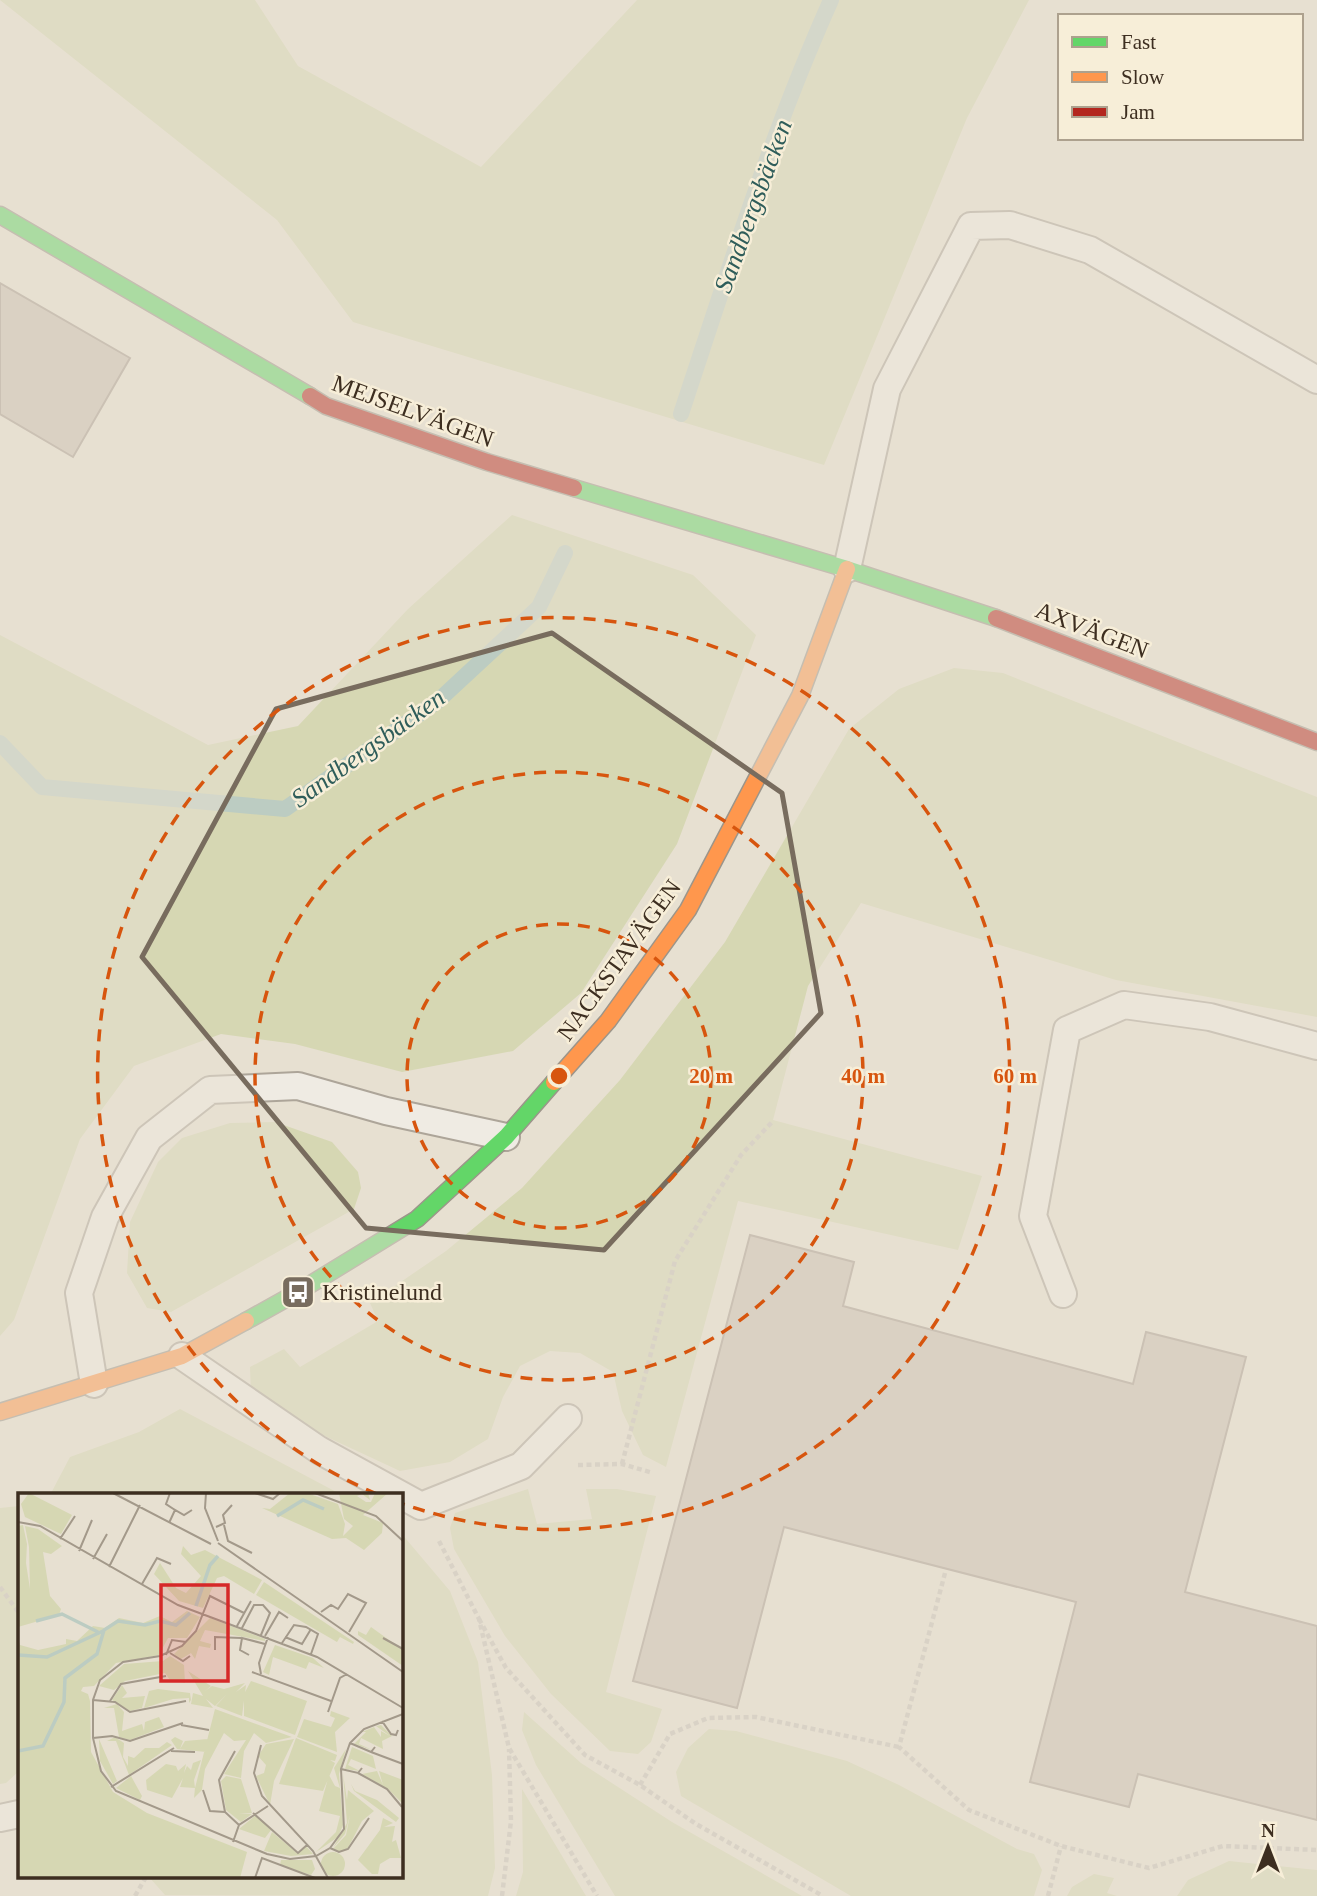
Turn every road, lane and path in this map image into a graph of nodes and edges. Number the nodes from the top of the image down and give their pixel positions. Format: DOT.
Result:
graph roads {
  1 [pos="0,215"];
  2 [pos="1317,380"];
  3 [pos="847,569"];
  4 [pos="1317,743"];
  5 [pos="1317,1046"];
  6 [pos="773,1121"];
  7 [pos="506,1137"];
  8 [pos="1063,1294"];
  9 [pos="182,1356"];
  10 [pos="94,1384"];
  11 [pos="0,1412"];
  12 [pos="568,1418"];
  13 [pos="622,1464"];
  14 [pos="521,1466"];
  15 [pos="653,1473"];
  16 [pos="397,1493"];
  17 [pos="402,1496"];
  18 [pos="421,1506"];
  19 [pos="945,1573"];
  20 [pos="0,1587"];
  21 [pos="18,1612"];
  22 [pos="480,1619"];
  23 [pos="899,1747"];
  24 [pos="509,1748"];
  25 [pos="640,1784"];
  26 [pos="18,1814"];
  27 [pos="0,1818"];
  28 [pos="1061,1846"];
  29 [pos="1317,1850"];
  30 [pos="145,1878"];
  31 [pos="135,1896"];
  32 [pos="502,1896"];
  33 [pos="597,1896"];
  34 [pos="823,1896"];
  35 [pos="1048,1896"];
  1 -- 3 [label="street, MEJSELVÄGEN"];
  2 -- 3 [label="lane"];
  3 -- 4 [label="street, AXVÄGEN"];
  3 -- 7 [label="street, NACKSTAVÄGEN"];
  5 -- 8 [label="lane"];
  6 -- 13 [label="path"];
  7 -- 9 [label="street, NACKSTAVÄGEN"];
  7 -- 10 [label="lane"];
  9 -- 10 [label="street, NACKSTAVÄGEN"];
  9 -- 16 [label="lane"];
  10 -- 11 [label="street, NACKSTAVÄGEN"];
  12 -- 14 [label="lane"];
  13 -- 14 [label="path"];
  13 -- 15 [label="path"];
  14 -- 18 [label="lane"];
  17 -- 18 [label="lane"];
  18 -- 22 [label="path"];
  19 -- 23 [label="path"];
  20 -- 21 [label="path"];
  22 -- 24 [label="path"];
  22 -- 25 [label="path"];
  23 -- 25 [label="path"];
  23 -- 28 [label="path"];
  24 -- 32 [label="path"];
  24 -- 33 [label="path"];
  25 -- 34 [label="path"];
  26 -- 27 [label="lane"];
  28 -- 29 [label="path"];
  28 -- 35 [label="path"];
  30 -- 31 [label="path"];
}
